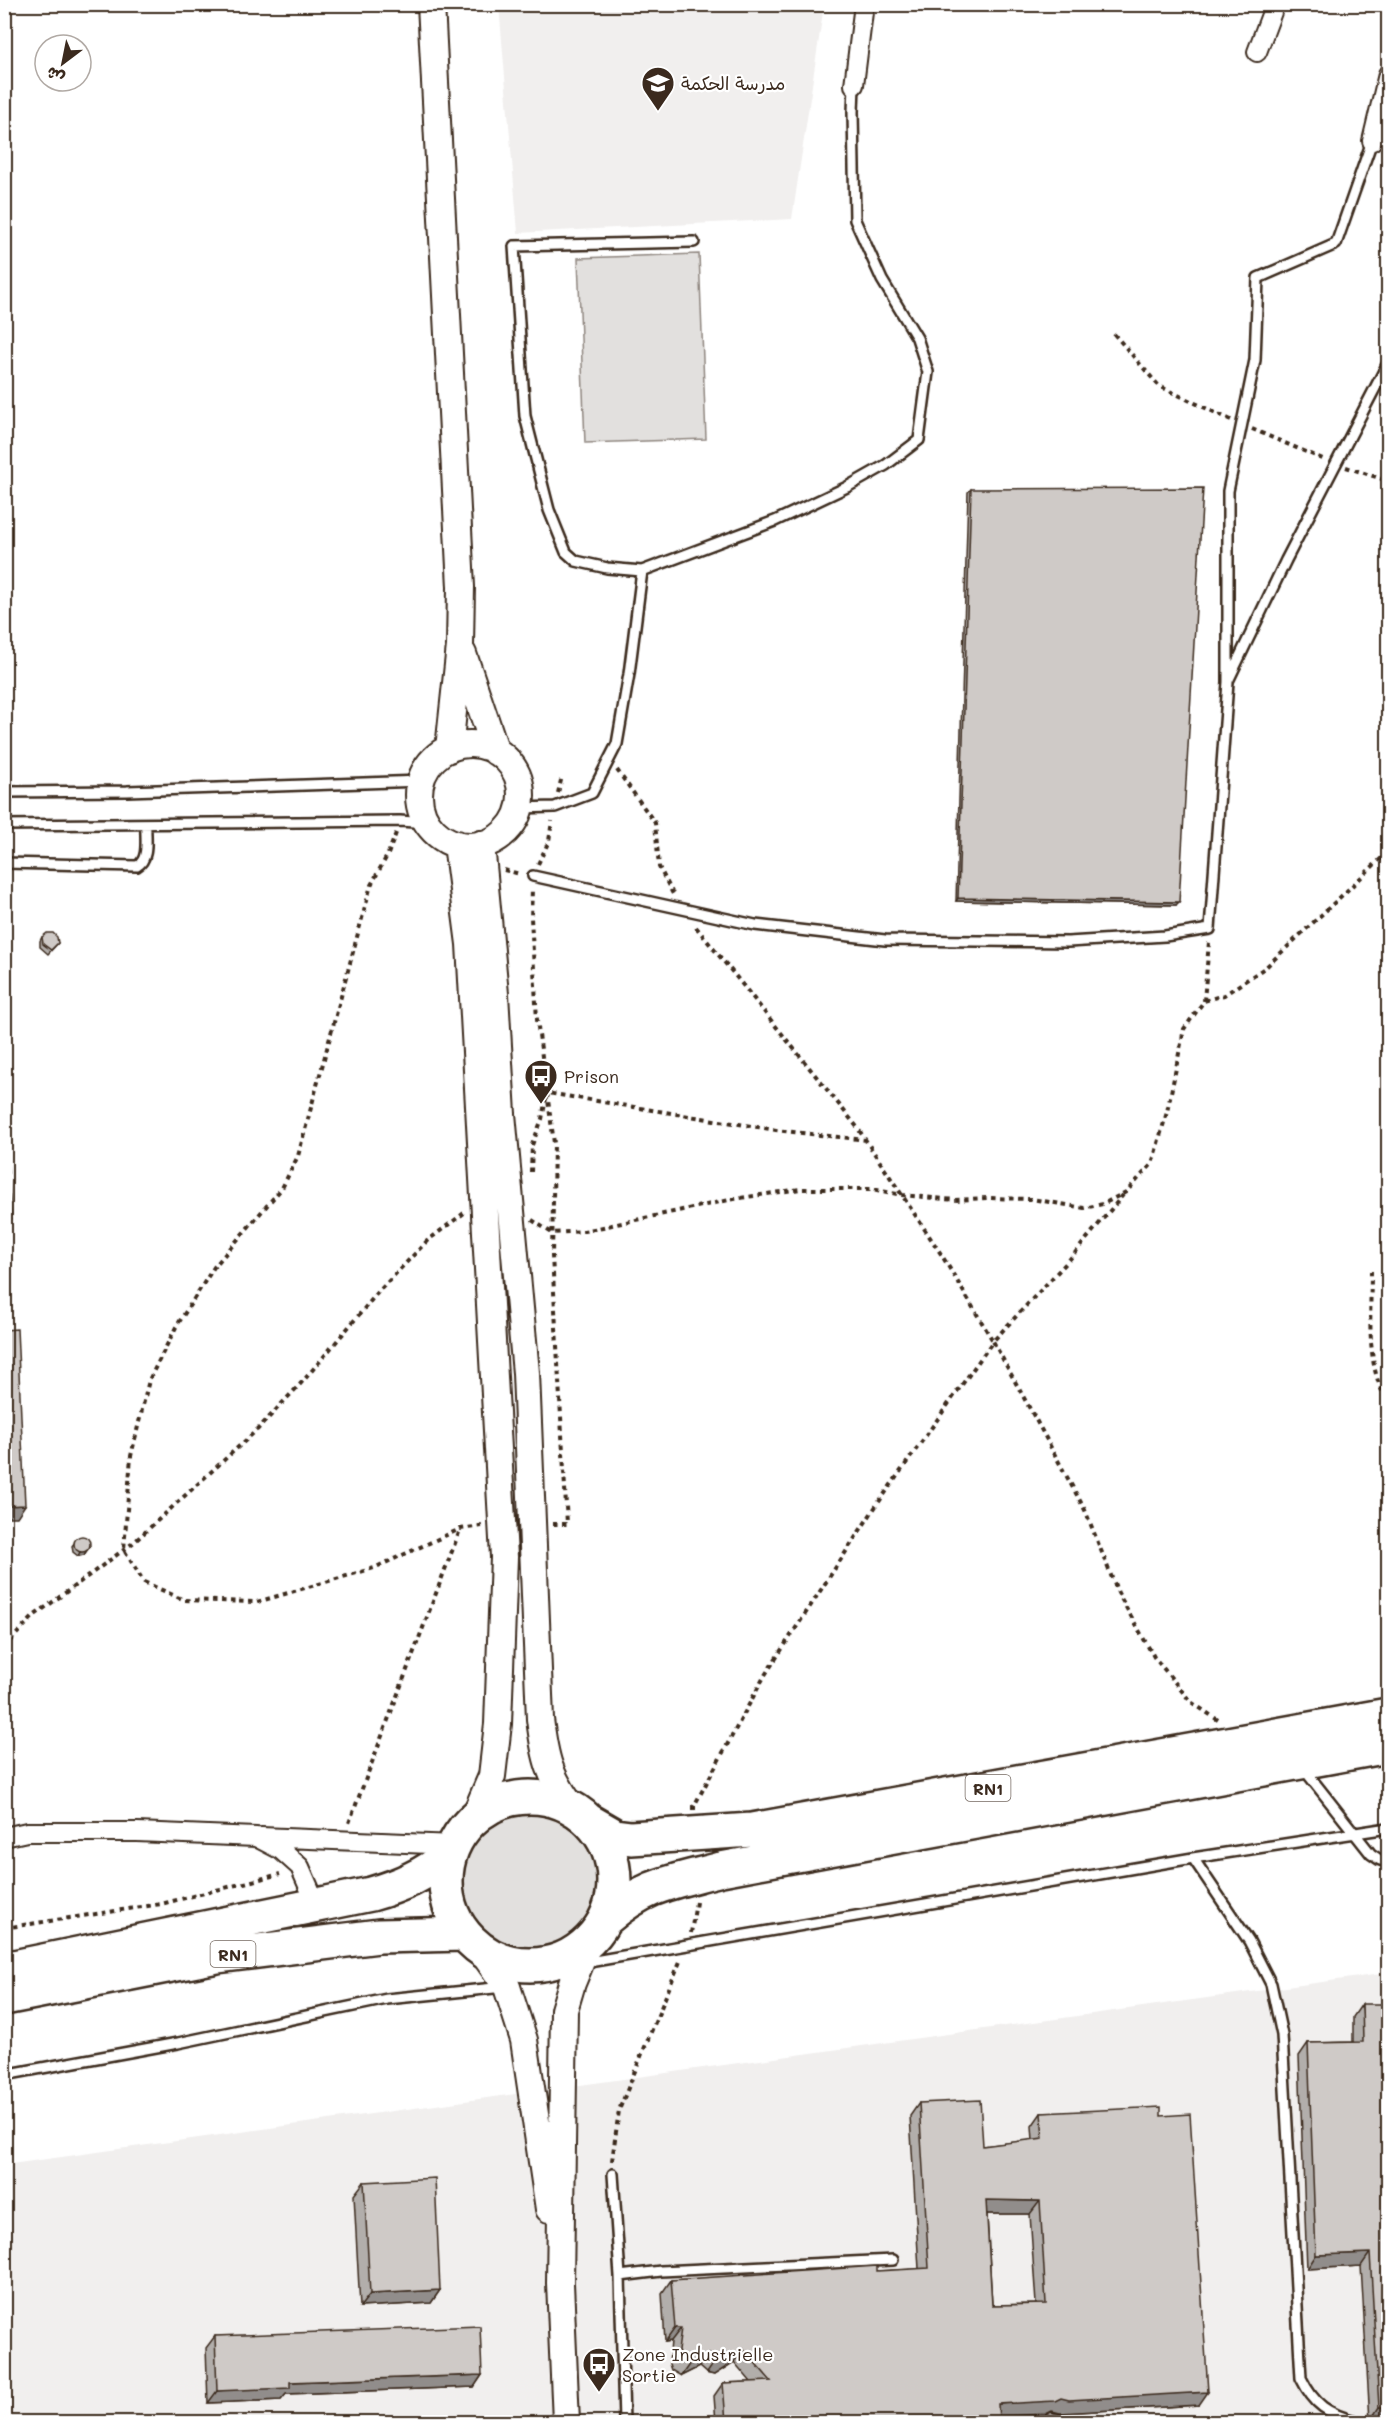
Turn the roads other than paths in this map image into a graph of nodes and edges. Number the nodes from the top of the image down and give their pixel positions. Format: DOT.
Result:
graph roads {
  1 [pos="431,4"];
  2 [pos="864,4"];
  3 [pos="1275,4"];
  4 [pos="1257,52"];
  5 [pos="1389,74"];
  6 [pos="854,85"];
  7 [pos="1372,141"];
  8 [pos="694,242"];
  9 [pos="1389,363"];
  10 [pos="642,571"];
  11 [pos="460,646"];
  12 [pos="1228,682"];
  13 [pos="449,749"];
  14 [pos="496,752"];
  15 [pos="422,781"];
  16 [pos="4,792"];
  17 [pos="519,808"];
  18 [pos="427,823"];
  19 [pos="146,824"];
  20 [pos="4,825"];
  21 [pos="474,852"];
  22 [pos="4,862"];
  23 [pos="533,876"];
  24 [pos="498,1216"];
  25 [pos="1389,1715"];
  26 [pos="1389,1746"];
  27 [pos="1300,1764"];
  28 [pos="582,1815"];
  29 [pos="474,1818"];
  30 [pos="1389,1828"];
  31 [pos="1353,1834"];
  32 [pos="4,1837"];
  33 [pos="256,1837"];
  34 [pos="452,1850"];
  35 [pos="1192,1858"];
  36 [pos="1389,1862"];
  37 [pos="317,1906"];
  38 [pos="607,1918"];
  39 [pos="472,1942"];
  40 [pos="584,1954"];
  41 [pos="4,1969"];
  42 [pos="507,1987"];
  43 [pos="4,1998"];
  44 [pos="4,2075"];
  45 [pos="613,2174"];
  46 [pos="893,2260"];
  47 [pos="620,2276"];
  48 [pos="560,2283"];
  49 [pos="1050,2418"];
  50 [pos="1356,2421"];
  51 [pos="566,2422"];
  52 [pos="624,2422"];
  53 [pos="1071,2422"];
  1 -- 11 [label="main road"];
  2 -- 6 [label="street"];
  3 -- 4 [label="street"];
  5 -- 7 [label="street"];
  6 -- 10 [label="lane"];
  7 -- 12 [label="lane"];
  8 -- 10 [label="lane"];
  9 -- 12 [label="lane"];
  10 -- 17 [label="lane"];
  11 -- 13 [label="main road"];
  11 -- 14 [label="main road"];
  12 -- 23 [label="lane"];
  13 -- 14 [label="main road"];
  13 -- 15 [label="main road"];
  14 -- 17 [label="main road"];
  15 -- 16 [label="lane"];
  15 -- 18 [label="main road"];
  17 -- 21 [label="main road"];
  18 -- 19 [label="lane"];
  18 -- 21 [label="main road"];
  19 -- 20 [label="lane"];
  19 -- 22 [label="lane"];
  21 -- 24 [label="main road"];
  21 -- 24 [label="main road"];
  24 -- 28 [label="main road"];
  24 -- 29 [label="main road"];
  25 -- 28 [label="highway, RN1"];
  26 -- 27 [label="highway, RN1"];
  27 -- 31 [label="lane"];
  27 -- 38 [label="highway, RN1"];
  28 -- 29 [label="highway, RN1"];
  28 -- 38 [label="highway, RN1"];
  29 -- 34 [label="highway, RN1"];
  30 -- 31 [label="lane"];
  31 -- 35 [label="lane"];
  31 -- 36 [label="lane"];
  32 -- 33 [label="street"];
  33 -- 34 [label="street"];
  33 -- 37 [label="street"];
  34 -- 37 [label="highway, RN1"];
  34 -- 39 [label="highway, RN1"];
  35 -- 40 [label="lane"];
  35 -- 50 [label="lane"];
  37 -- 41 [label="highway, RN1"];
  38 -- 40 [label="highway, RN1"];
  39 -- 40 [label="highway, RN1"];
  39 -- 42 [label="main road"];
  39 -- 43 [label="highway, RN1"];
  40 -- 48 [label="main road"];
  42 -- 44 [label="lane"];
  42 -- 48 [label="main road"];
  45 -- 47 [label="lane"];
  46 -- 47 [label="lane"];
  47 -- 52 [label="lane"];
  48 -- 51 [label="main road"];
  49 -- 53 [label="lane"];
}
